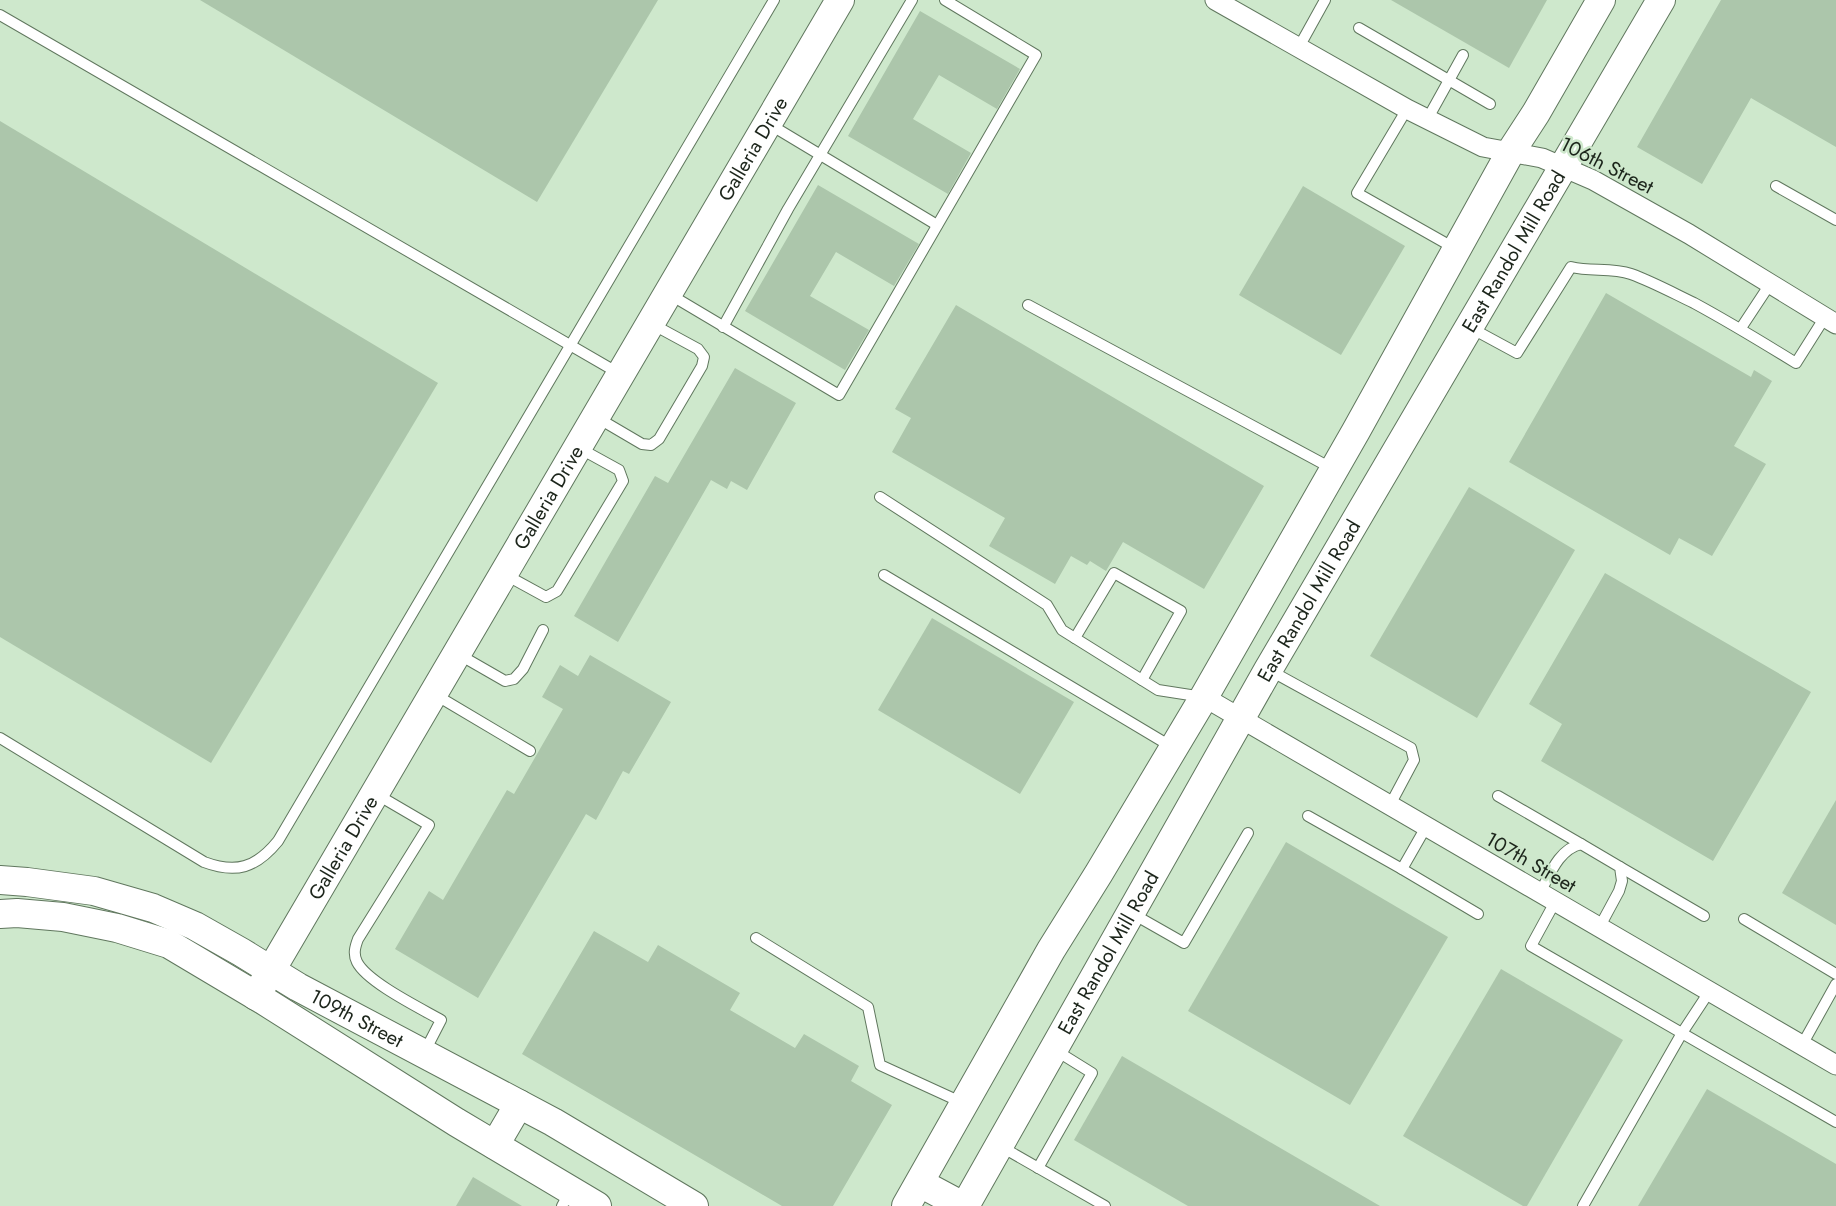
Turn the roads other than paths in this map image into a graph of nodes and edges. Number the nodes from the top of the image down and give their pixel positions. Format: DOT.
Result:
graph roads {
  1 [pos="774,0"];
  2 [pos="840,0"];
  3 [pos="912,0"];
  4 [pos="945,0"];
  5 [pos="1215,0"];
  6 [pos="1325,0"];
  7 [pos="1601,0"];
  8 [pos="1660,0"];
  9 [pos="0,15"];
  10 [pos="1359,28"];
  11 [pos="1299,47"];
  12 [pos="1463,56"];
  13 [pos="1449,81"];
  14 [pos="1490,104"];
  15 [pos="1406,108"];
  16 [pos="1428,118"];
  17 [pos="768,124"];
  18 [pos="1510,153"];
  19 [pos="820,155"];
  20 [pos="1562,168"];
  21 [pos="1776,186"];
  22 [pos="1836,220"];
  23 [pos="937,225"];
  24 [pos="1456,250"];
  25 [pos="1770,284"];
  26 [pos="668,294"];
  27 [pos="1028,305"];
  28 [pos="1832,319"];
  29 [pos="651,323"];
  30 [pos="1468,326"];
  31 [pos="723,327"];
  32 [pos="1741,328"];
  33 [pos="571,345"];
  34 [pos="621,374"];
  35 [pos="596,417"];
  36 [pos="578,447"];
  37 [pos="1333,470"];
  38 [pos="880,497"];
  39 [pos="504,574"];
  40 [pos="884,575"];
  41 [pos="543,630"];
  42 [pos="1075,638"];
  43 [pos="457,654"];
  44 [pos="1268,670"];
  45 [pos="1142,680"];
  46 [pos="434,694"];
  47 [pos="1204,697"];
  48 [pos="1241,718"];
  49 [pos="0,738"];
  50 [pos="1173,748"];
  51 [pos="530,751"];
  52 [pos="375,794"];
  53 [pos="1498,796"];
  54 [pos="1390,806"];
  55 [pos="1308,816"];
  56 [pos="1426,827"];
  57 [pos="1248,832"];
  58 [pos="1581,844"];
  59 [pos="1620,867"];
  60 [pos="1402,869"];
  61 [pos="0,880"];
  62 [pos="1548,897"];
  63 [pos="1132,913"];
  64 [pos="0,914"];
  65 [pos="1478,914"];
  66 [pos="1704,916"];
  67 [pos="1744,919"];
  68 [pos="1600,928"];
  69 [pos="756,938"];
  70 [pos="271,970"];
  71 [pos="1836,974"];
  72 [pos="1836,984"];
  73 [pos="1709,992"];
  74 [pos="256,996"];
  75 [pos="1682,1033"];
  76 [pos="1802,1045"];
  77 [pos="1054,1050"];
  78 [pos="424,1054"];
  79 [pos="1836,1066"];
  80 [pos="519,1104"];
  81 [pos="964,1104"];
  82 [pos="1836,1122"];
  83 [pos="495,1146"];
  84 [pos="1000,1146"];
  85 [pos="1038,1168"];
  86 [pos="913,1195"];
  87 [pos="566,1198"];
  88 [pos="597,1206"];
  89 [pos="694,1206"];
  90 [pos="964,1206"];
  91 [pos="1105,1206"];
  92 [pos="1583,1206"];
  1 -- 33 [label="lane"];
  2 -- 17 [label="main road, Galleria Drive"];
  3 -- 19 [label="lane"];
  4 -- 23 [label="lane"];
  5 -- 11 [label="street, 106th Street"];
  6 -- 11 [label="lane"];
  7 -- 18 [label="main road"];
  8 -- 20 [label="main road, East Randol Mill Road"];
  9 -- 33 [label="lane"];
  10 -- 13 [label="lane"];
  11 -- 15 [label="street, 106th Street"];
  12 -- 13 [label="lane"];
  13 -- 14 [label="lane"];
  13 -- 16 [label="lane"];
  15 -- 16 [label="street, 106th Street"];
  15 -- 24 [label="lane"];
  16 -- 18 [label="street, 106th Street"];
  17 -- 19 [label="lane"];
  17 -- 26 [label="main road, Galleria Drive"];
  18 -- 20 [label="street, 106th Street"];
  18 -- 24 [label="main road"];
  19 -- 23 [label="lane"];
  19 -- 31 [label="lane"];
  20 -- 25 [label="street, 106th Street"];
  20 -- 30 [label="main road, East Randol Mill Road"];
  21 -- 22 [label="lane"];
  23 -- 31 [label="lane"];
  24 -- 37 [label="main road"];
  25 -- 28 [label="street, 106th Street"];
  25 -- 32 [label="lane"];
  26 -- 29 [label="main road, Galleria Drive"];
  26 -- 31 [label="lane"];
  27 -- 37 [label="lane"];
  28 -- 32 [label="lane"];
  29 -- 34 [label="main road, Galleria Drive"];
  29 -- 35 [label="lane"];
  30 -- 32 [label="lane"];
  30 -- 44 [label="main road, East Randol Mill Road"];
  33 -- 34 [label="lane"];
  33 -- 49 [label="lane"];
  34 -- 35 [label="main road, Galleria Drive"];
  35 -- 36 [label="main road, Galleria Drive"];
  36 -- 39 [label="main road, Galleria Drive"];
  36 -- 39 [label="lane"];
  37 -- 47 [label="main road"];
  38 -- 42 [label="lane"];
  39 -- 43 [label="main road, Galleria Drive"];
  40 -- 50 [label="lane"];
  41 -- 43 [label="lane"];
  42 -- 45 [label="lane"];
  42 -- 45 [label="lane"];
  43 -- 46 [label="main road, Galleria Drive"];
  44 -- 48 [label="main road, East Randol Mill Road"];
  44 -- 54 [label="lane"];
  45 -- 47 [label="lane"];
  46 -- 51 [label="lane"];
  46 -- 52 [label="main road, Galleria Drive"];
  47 -- 48 [label="street, 107th Street"];
  47 -- 50 [label="main road"];
  48 -- 54 [label="street, 107th Street"];
  48 -- 63 [label="main road, East Randol Mill Road"];
  50 -- 81 [label="main road"];
  52 -- 70 [label="main road, Galleria Drive"];
  52 -- 78 [label="lane"];
  53 -- 58 [label="lane"];
  54 -- 56 [label="street, 107th Street"];
  55 -- 60 [label="lane"];
  56 -- 60 [label="lane"];
  56 -- 62 [label="street, 107th Street"];
  57 -- 63 [label="lane"];
  58 -- 59 [label="lane"];
  58 -- 62 [label="lane"];
  59 -- 66 [label="lane"];
  59 -- 68 [label="lane"];
  60 -- 65 [label="lane"];
  61 -- 70 [label="main road, 109th Street"];
  62 -- 68 [label="street, 107th Street"];
  62 -- 75 [label="lane"];
  63 -- 77 [label="main road, East Randol Mill Road"];
  64 -- 74 [label="main road, 109th Street"];
  67 -- 71 [label="lane"];
  68 -- 73 [label="street, 107th Street"];
  69 -- 81 [label="lane"];
  70 -- 74 [label="main road, Galleria Drive"];
  70 -- 78 [label="main road, 109th Street"];
  72 -- 76 [label="lane"];
  73 -- 75 [label="lane"];
  73 -- 76 [label="street, 107th Street"];
  74 -- 83 [label="main road, 109th Street"];
  75 -- 82 [label="lane"];
  75 -- 92 [label="lane"];
  76 -- 79 [label="street, 107th Street"];
  77 -- 84 [label="main road, East Randol Mill Road"];
  77 -- 85 [label="lane"];
  78 -- 80 [label="main road, 109th Street"];
  80 -- 83 [label="main road"];
  80 -- 89 [label="main road, 109th Street"];
  81 -- 86 [label="main road"];
  83 -- 87 [label="main road, 109th Street"];
  84 -- 85 [label="lane"];
  84 -- 90 [label="main road, East Randol Mill Road"];
  85 -- 91 [label="lane"];
  86 -- 90 [label="main road"];
  87 -- 88 [label="main road, 109th Street"];
}
